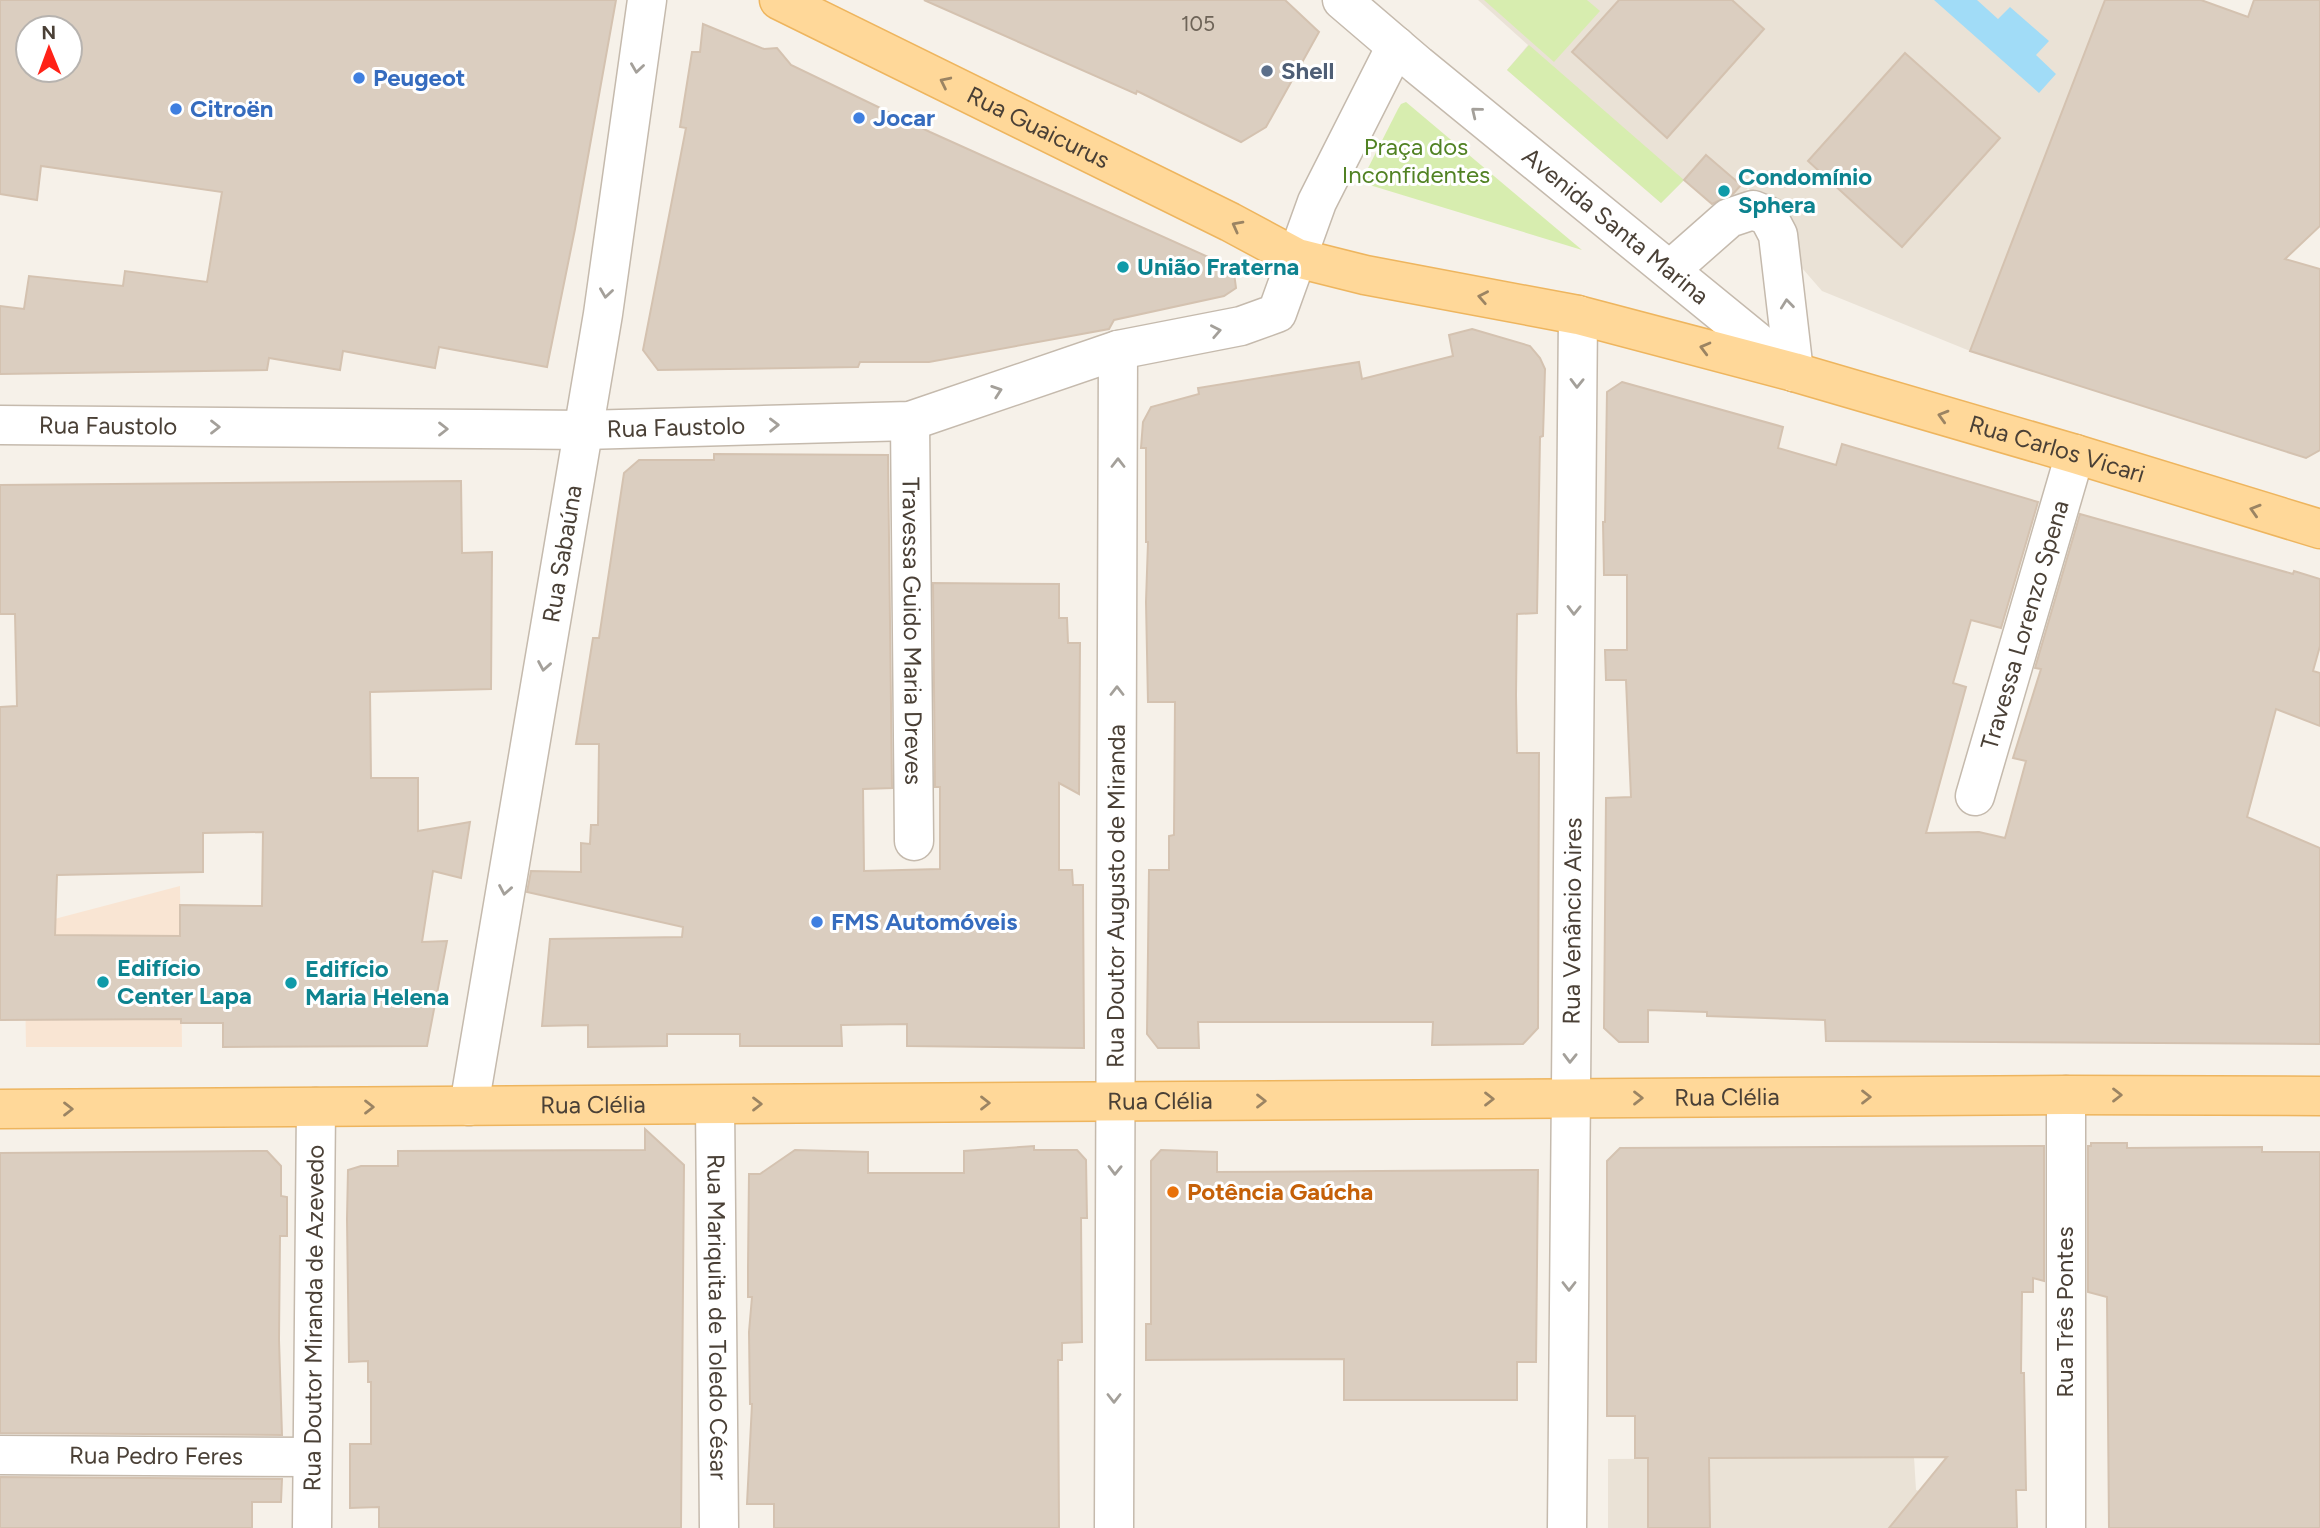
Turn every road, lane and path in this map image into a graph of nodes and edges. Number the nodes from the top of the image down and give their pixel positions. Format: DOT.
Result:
graph roads {
  1 [pos="647,0"];
  2 [pos="779,0"];
  3 [pos="1342,0"];
  4 [pos="1396,46"];
  5 [pos="1297,257"];
  6 [pos="1670,270"];
  7 [pos="1577,315"];
  8 [pos="1118,350"];
  9 [pos="1794,372"];
  10 [pos="910,421"];
  11 [pos="0,425"];
  12 [pos="584,430"];
  13 [pos="2075,454"];
  14 [pos="2320,529"];
  15 [pos="1975,796"];
  16 [pos="914,841"];
  17 [pos="2066,1095"];
  18 [pos="2320,1096"];
  19 [pos="1570,1099"];
  20 [pos="1116,1102"];
  21 [pos="715,1105"];
  22 [pos="469,1106"];
  23 [pos="316,1107"];
  24 [pos="0,1109"];
  25 [pos="0,1455"];
  26 [pos="312,1457"];
  27 [pos="312,1528"];
  28 [pos="719,1528"];
  29 [pos="1114,1528"];
  30 [pos="1567,1528"];
  31 [pos="2066,1528"];
  1 -- 12 [label="street, Rua Sabaúna, one-way"];
  5 -- 2 [label="main road, Rua Guaicurus, one-way"];
  3 -- 4 [label="street, Avenida Santa Marina"];
  4 -- 5 [label="street"];
  6 -- 4 [label="street, Avenida Santa Marina, one-way"];
  7 -- 5 [label="main road, one-way"];
  8 -- 5 [label="street, Rua Faustolo, one-way"];
  6 -- 9 [label="street, Avenida Santa Marina"];
  9 -- 6 [label="street, one-way"];
  9 -- 7 [label="main road, one-way"];
  7 -- 19 [label="street, Rua Venâncio Aires, one-way"];
  10 -- 8 [label="street, Rua Faustolo, one-way"];
  20 -- 8 [label="street, Rua Doutor Augusto de Miranda, one-way"];
  13 -- 9 [label="main road, Rua Carlos Vicari, one-way"];
  12 -- 10 [label="street, Rua Faustolo, one-way"];
  10 -- 16 [label="street, Travessa Guido Maria Dreves"];
  11 -- 12 [label="street, Rua Faustolo, one-way"];
  12 -- 22 [label="street, Rua Sabaúna, one-way"];
  14 -- 13 [label="main road, Rua Carlos Vicari, one-way"];
  13 -- 15 [label="street, Travessa Lorenzo Spena"];
  17 -- 18 [label="main road, Rua Clélia, one-way"];
  19 -- 17 [label="main road, Rua Clélia, one-way"];
  17 -- 31 [label="street, Rua Três Pontes"];
  20 -- 19 [label="main road, Rua Clélia, one-way"];
  19 -- 30 [label="street, Rua Venâncio Aires, one-way"];
  21 -- 20 [label="main road, Rua Clélia, one-way"];
  20 -- 29 [label="street, Rua Doutor Augusto de Miranda, one-way"];
  21 -- 22 [label="main road, Rua Clélia"];
  21 -- 28 [label="street, Rua Mariquita de Toledo César"];
  23 -- 22 [label="main road, Rua Clélia, one-way"];
  24 -- 23 [label="main road, Rua Clélia, one-way"];
  23 -- 26 [label="street, Rua Doutor Miranda de Azevedo"];
  25 -- 26 [label="street, Rua Pedro Feres"];
  26 -- 27 [label="street, Rua Doutor Miranda de Azevedo"];
}
